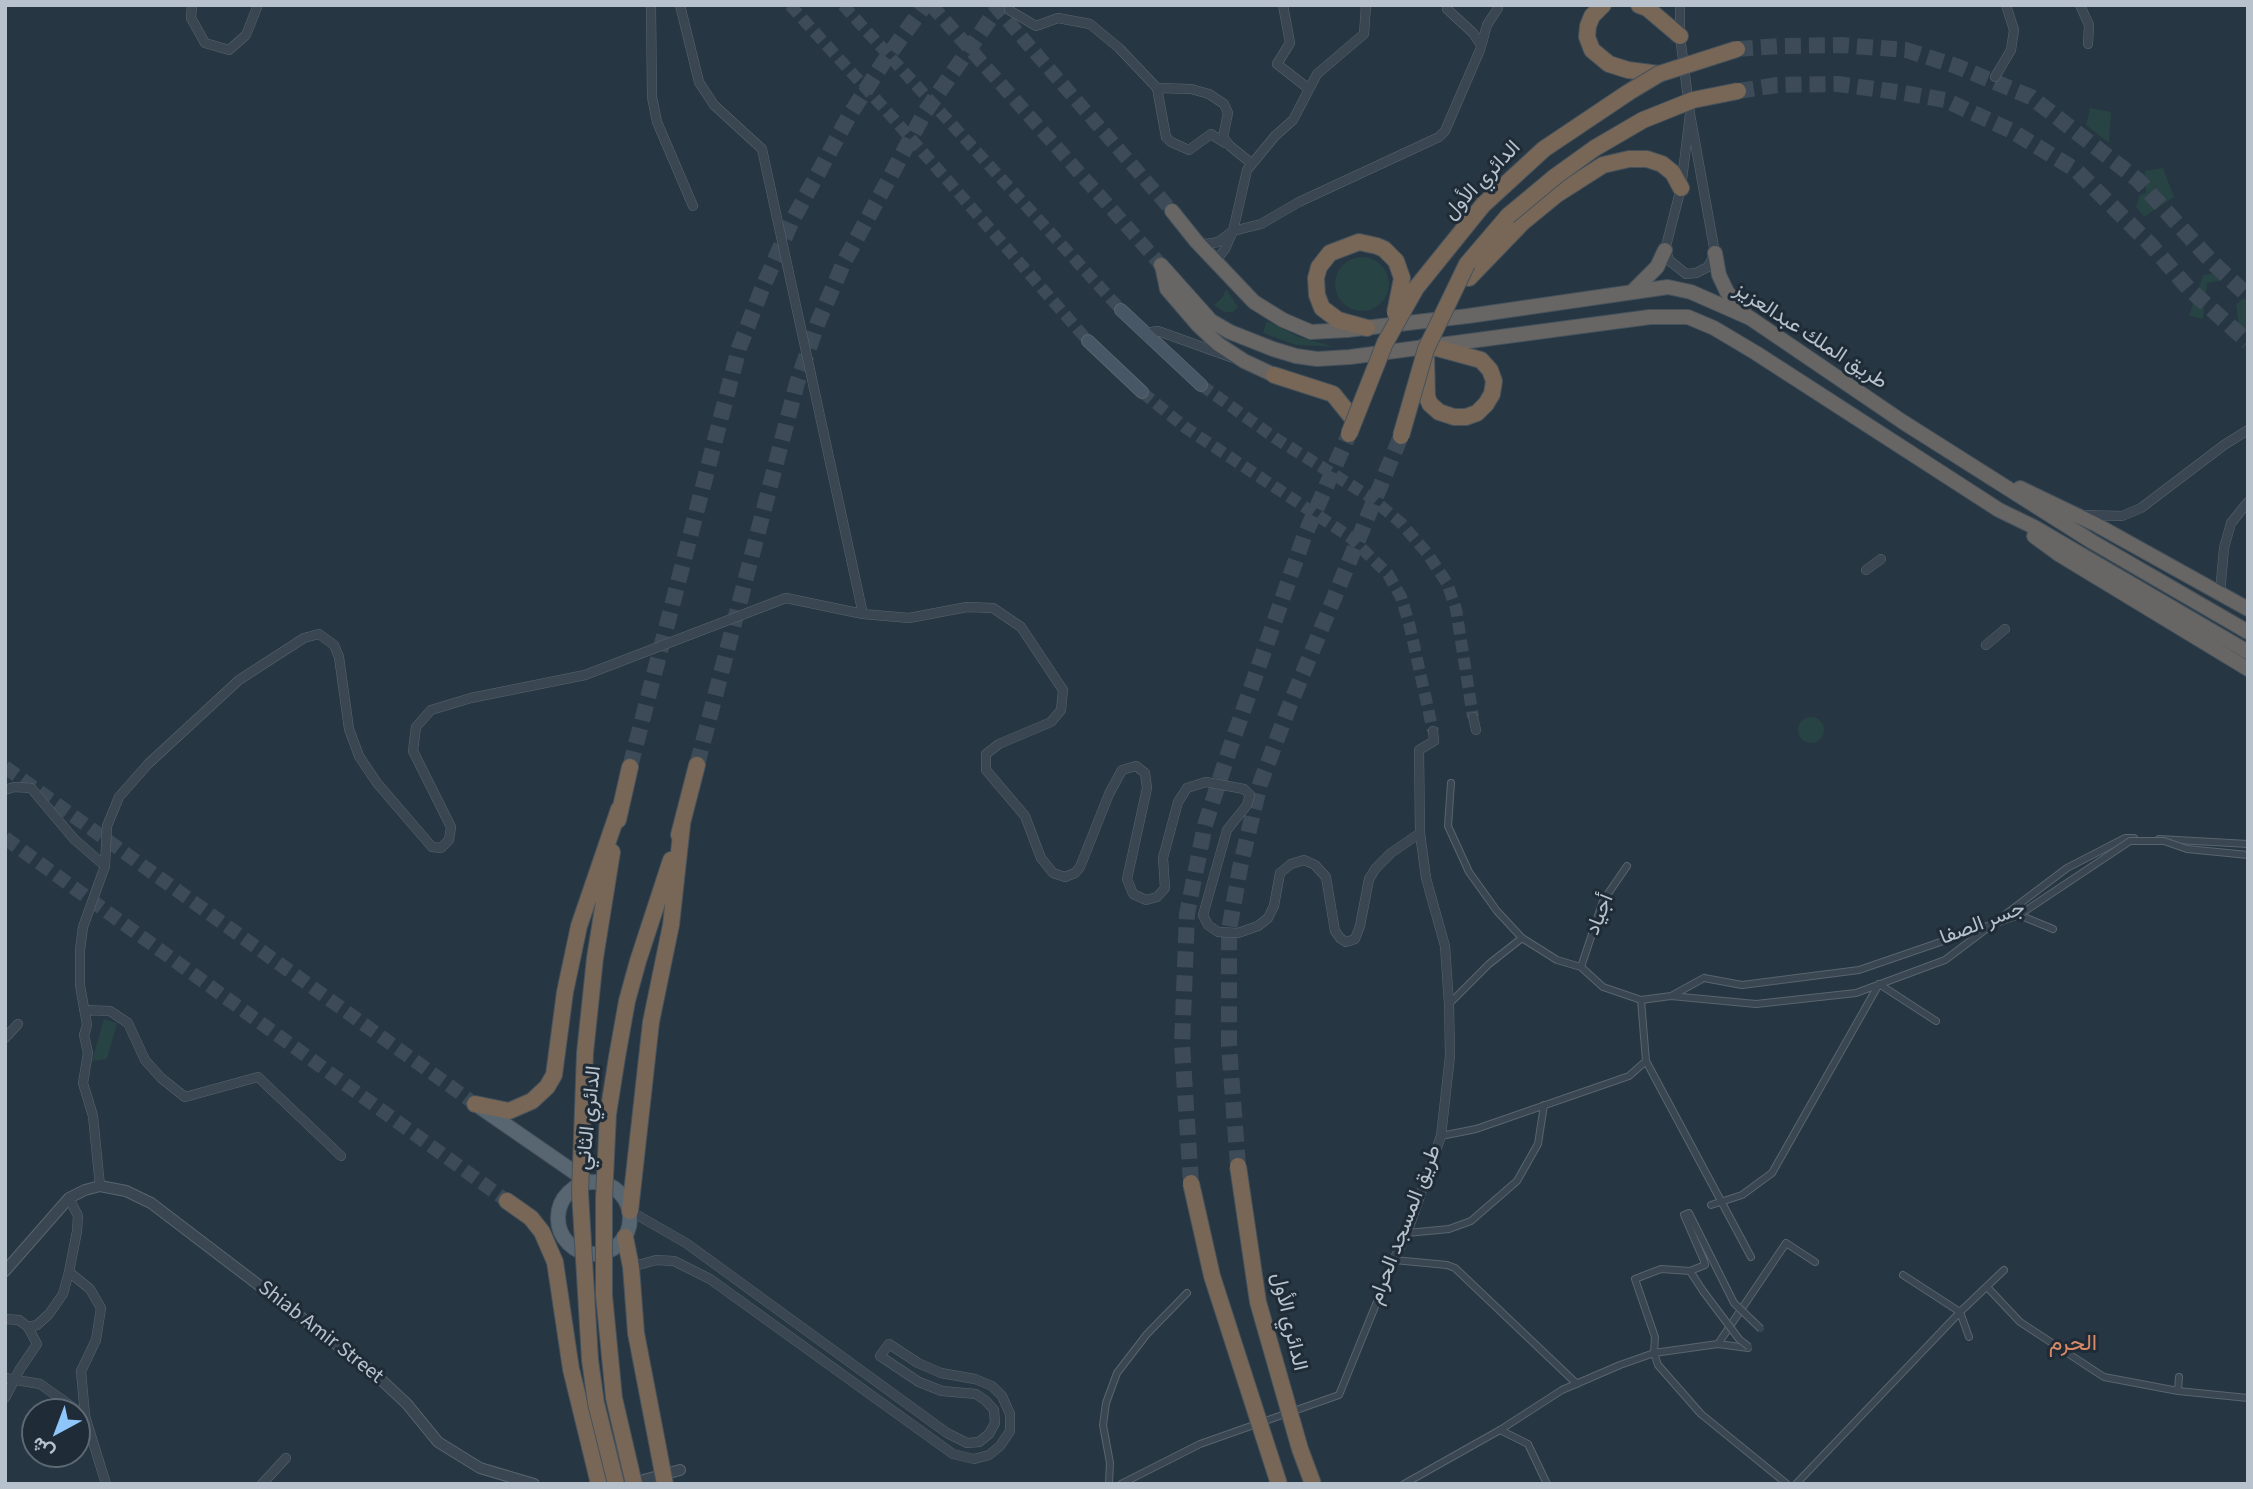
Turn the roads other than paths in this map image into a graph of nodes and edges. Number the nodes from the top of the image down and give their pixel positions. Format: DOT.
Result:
graph roads {
  1 [pos="192,5"];
  2 [pos="258,5"];
  3 [pos="651,5"];
  4 [pos="680,5"];
  5 [pos="1283,5"];
  6 [pos="1366,5"];
  7 [pos="1603,5"];
  8 [pos="1640,5"];
  9 [pos="1681,5"];
  10 [pos="2006,5"];
  11 [pos="2080,5"];
  12 [pos="1498,8"];
  13 [pos="1447,9"];
  14 [pos="1009,10"];
  15 [pos="1680,36"];
  16 [pos="2088,44"];
  17 [pos="1481,45"];
  18 [pos="1737,49"];
  19 [pos="1659,74"];
  20 [pos="1995,77"];
  21 [pos="1157,88"];
  22 [pos="1309,89"];
  23 [pos="1738,91"];
  24 [pos="1690,114"];
  25 [pos="1230,146"];
  26 [pos="1251,163"];
  27 [pos="1681,188"];
  28 [pos="693,206"];
  29 [pos="1172,211"];
  30 [pos="1233,231"];
  31 [pos="1196,241"];
  32 [pos="1665,250"];
  33 [pos="1716,253"];
  34 [pos="1215,262"];
  35 [pos="1468,271"];
  36 [pos="1632,293"];
  37 [pos="1608,297"];
  38 [pos="1121,310"];
  39 [pos="1750,318"];
  40 [pos="1611,322"];
  41 [pos="1367,328"];
  42 [pos="1146,335"];
  43 [pos="1088,341"];
  44 [pos="1385,343"];
  45 [pos="1426,347"];
  46 [pos="1244,361"];
  47 [pos="1274,375"];
  48 [pos="1201,385"];
  49 [pos="1142,392"];
  50 [pos="2248,430"];
  51 [pos="1401,436"];
  52 [pos="1974,466"];
  53 [pos="2248,502"];
  54 [pos="2000,510"];
  55 [pos="2078,515"];
  56 [pos="1881,559"];
  57 [pos="1866,570"];
  58 [pos="2220,593"];
  59 [pos="2248,609"];
  60 [pos="863,614"];
  61 [pos="2005,629"];
  62 [pos="2248,632"];
  63 [pos="1986,645"];
  64 [pos="2248,652"];
  65 [pos="2248,668"];
  66 [pos="1473,717"];
  67 [pos="1476,730"];
  68 [pos="1434,736"];
  69 [pos="697,765"];
  70 [pos="629,767"];
  71 [pos="1451,783"];
  72 [pos="5,790"];
  73 [pos="619,809"];
  74 [pos="682,825"];
  75 [pos="1420,833"];
  76 [pos="2248,844"];
  77 [pos="2248,855"];
  78 [pos="105,866"];
  79 [pos="1626,866"];
  80 [pos="2019,915"];
  81 [pos="2053,929"];
  82 [pos="1522,938"];
  83 [pos="1581,967"];
  84 [pos="1879,984"];
  85 [pos="1671,996"];
  86 [pos="1641,1000"];
  87 [pos="1449,1004"];
  88 [pos="84,1010"];
  89 [pos="1936,1021"];
  90 [pos="18,1024"];
  91 [pos="5,1038"];
  92 [pos="1646,1061"];
  93 [pos="475,1104"];
  94 [pos="1544,1105"];
  95 [pos="1441,1136"];
  96 [pos="341,1156"];
  97 [pos="1238,1166"];
  98 [pos="588,1182"];
  99 [pos="1191,1183"];
  100 [pos="100,1186"];
  101 [pos="69,1198"];
  102 [pos="507,1201"];
  103 [pos="1721,1201"];
  104 [pos="1711,1205"];
  105 [pos="630,1211"];
  106 [pos="562,1233"];
  107 [pos="1407,1233"];
  108 [pos="625,1237"];
  109 [pos="1751,1257"];
  110 [pos="1394,1260"];
  111 [pos="1815,1262"];
  112 [pos="631,1267"];
  113 [pos="2004,1270"];
  114 [pos="5,1271"];
  115 [pos="69,1272"];
  116 [pos="1690,1272"];
  117 [pos="1903,1275"];
  118 [pos="1988,1288"];
  119 [pos="1187,1293"];
  120 [pos="1960,1312"];
  121 [pos="5,1319"];
  122 [pos="28,1327"];
  123 [pos="1761,1329"];
  124 [pos="1969,1337"];
  125 [pos="1718,1344"];
  126 [pos="1654,1353"];
  127 [pos="2179,1377"];
  128 [pos="10,1378"];
  129 [pos="1577,1384"];
  130 [pos="2178,1391"];
  131 [pos="5,1398"];
  132 [pos="60,1398"];
  133 [pos="83,1398"];
  134 [pos="2248,1398"];
  135 [pos="1500,1430"];
  136 [pos="91,1435"];
  137 [pos="286,1458"];
  138 [pos="680,1470"];
  139 [pos="106,1484"];
  140 [pos="262,1484"];
  141 [pos="534,1484"];
  142 [pos="599,1484"];
  143 [pos="616,1484"];
  144 [pos="628,1484"];
  145 [pos="634,1484"];
  146 [pos="665,1484"];
  147 [pos="1109,1484"];
  148 [pos="1121,1484"];
  149 [pos="1279,1484"];
  150 [pos="1313,1484"];
  151 [pos="1404,1484"];
  152 [pos="1547,1484"];
  153 [pos="1787,1484"];
  154 [pos="1796,1484"];
  1 -- 2 [label="street"];
  3 -- 28 [label="street"];
  4 -- 60 [label="street"];
  5 -- 22 [label="street"];
  6 -- 22 [label="street"];
  7 -- 19 [label="highway"];
  8 -- 15 [label="highway"];
  9 -- 15 [label="street"];
  10 -- 20 [label="street"];
  11 -- 16 [label="street"];
  12 -- 17 [label="street"];
  13 -- 17 [label="street"];
  14 -- 21 [label="street"];
  15 -- 24 [label="street"];
  17 -- 30 [label="street"];
  18 -- 19 [label="highway, الدائري الأول, bridge"];
  19 -- 44 [label="highway, الدائري الأول, bridge"];
  21 -- 25 [label="street"];
  21 -- 25 [label="street"];
  22 -- 26 [label="street"];
  23 -- 35 [label="highway, الدائري الأول, bridge"];
  24 -- 27 [label="street"];
  24 -- 33 [label="street"];
  25 -- 26 [label="street"];
  26 -- 30 [label="street"];
  27 -- 32 [label="street"];
  27 -- 35 [label="highway"];
  29 -- 31 [label="highway, طريق الملك عبدالعزيز"];
  30 -- 31 [label="street"];
  30 -- 34 [label="street"];
  31 -- 34 [label="highway, طريق الملك عبدالعزيز"];
  32 -- 33 [label="street"];
  32 -- 36 [label="highway"];
  33 -- 39 [label="highway"];
  34 -- 41 [label="highway, طريق الملك عبدالعزيز"];
  35 -- 45 [label="highway, الدائري الأول, bridge"];
  36 -- 37 [label="highway, طريق الملك عبدالعزيز"];
  36 -- 39 [label="highway, طريق الملك عبدالعزيز"];
  37 -- 40 [label="highway"];
  37 -- 41 [label="highway, طريق الملك عبدالعزيز"];
  38 -- 42 [label="main road"];
  39 -- 52 [label="highway, طريق الملك عبدالعزيز"];
  40 -- 45 [label="highway, طريق الملك عبدالعزيز"];
  40 -- 54 [label="highway, طريق الملك عبدالعزيز"];
  41 -- 44 [label="highway, bridge"];
  42 -- 46 [label="street"];
  42 -- 48 [label="main road"];
  43 -- 49 [label="main road"];
  44 -- 47 [label="highway, الدائري الأول, bridge"];
  45 -- 45 [label="highway, bridge"];
  45 -- 46 [label="highway, طريق الملك عبدالعزيز"];
  45 -- 51 [label="highway, الدائري الأول, bridge"];
  46 -- 47 [label="highway"];
  50 -- 55 [label="street"];
  52 -- 55 [label="highway"];
  52 -- 62 [label="highway, طريق الملك عبدالعزيز"];
  53 -- 58 [label="street"];
  54 -- 64 [label="highway, طريق الملك عبدالعزيز"];
  54 -- 65 [label="highway"];
  55 -- 58 [label="highway"];
  56 -- 57 [label="street"];
  58 -- 59 [label="highway"];
  60 -- 75 [label="street"];
  60 -- 78 [label="street"];
  61 -- 63 [label="street"];
  66 -- 67 [label="street"];
  68 -- 75 [label="street, طريق المسجد الحرام"];
  69 -- 74 [label="highway, الدائري الثاني"];
  70 -- 73 [label="highway, الدائري الثاني"];
  71 -- 82 [label="street"];
  72 -- 78 [label="street"];
  73 -- 93 [label="highway"];
  73 -- 143 [label="highway, الدائري الثاني, bridge"];
  74 -- 105 [label="highway"];
  74 -- 145 [label="highway, الدائري الثاني, bridge"];
  75 -- 87 [label="street, طريق المسجد الحرام"];
  76 -- 84 [label="street"];
  77 -- 80 [label="street, جسر الصفا, bridge"];
  78 -- 88 [label="street"];
  79 -- 83 [label="street, أجياد"];
  80 -- 81 [label="street"];
  80 -- 85 [label="street, جسر الصفا, bridge"];
  82 -- 83 [label="street"];
  82 -- 87 [label="street"];
  83 -- 86 [label="street"];
  84 -- 85 [label="street"];
  84 -- 89 [label="street"];
  84 -- 103 [label="street"];
  85 -- 86 [label="street"];
  86 -- 92 [label="street"];
  87 -- 95 [label="street, طريق المسجد الحرام"];
  88 -- 96 [label="street"];
  88 -- 100 [label="street"];
  90 -- 91 [label="street"];
  92 -- 94 [label="street"];
  92 -- 103 [label="street"];
  93 -- 98 [label="main road"];
  94 -- 95 [label="street"];
  94 -- 107 [label="street"];
  95 -- 107 [label="street, طريق المسجد الحرام"];
  97 -- 150 [label="highway, الدائري الأول, bridge"];
  98 -- 105 [label="main road"];
  98 -- 106 [label="main road"];
  99 -- 149 [label="highway, bridge"];
  100 -- 101 [label="street"];
  100 -- 141 [label="street, Shiab Amir Street"];
  101 -- 114 [label="street"];
  101 -- 115 [label="street"];
  102 -- 106 [label="main road"];
  102 -- 142 [label="highway"];
  103 -- 104 [label="street"];
  103 -- 109 [label="street"];
  105 -- 108 [label="main road"];
  105 -- 112 [label="street"];
  106 -- 108 [label="main road"];
  107 -- 110 [label="street, طريق المسجد الحرام"];
  108 -- 112 [label="highway"];
  110 -- 129 [label="street"];
  110 -- 148 [label="street, طريق المسجد الحرام"];
  111 -- 125 [label="street"];
  112 -- 146 [label="highway, bridge"];
  113 -- 118 [label="street"];
  115 -- 122 [label="street"];
  115 -- 133 [label="street"];
  116 -- 123 [label="street, bridge"];
  116 -- 125 [label="street, bridge"];
  116 -- 126 [label="street"];
  117 -- 120 [label="street"];
  118 -- 120 [label="street"];
  118 -- 130 [label="street"];
  119 -- 147 [label="street"];
  120 -- 124 [label="street"];
  120 -- 154 [label="street"];
  121 -- 122 [label="street"];
  122 -- 128 [label="street"];
  125 -- 126 [label="street"];
  126 -- 129 [label="street"];
  126 -- 153 [label="street"];
  127 -- 130 [label="street"];
  128 -- 131 [label="street"];
  128 -- 132 [label="street"];
  129 -- 135 [label="street"];
  130 -- 134 [label="street"];
  135 -- 151 [label="street"];
  135 -- 152 [label="street"];
  136 -- 139 [label="street"];
  137 -- 140 [label="street"];
  138 -- 144 [label="street"];
}
